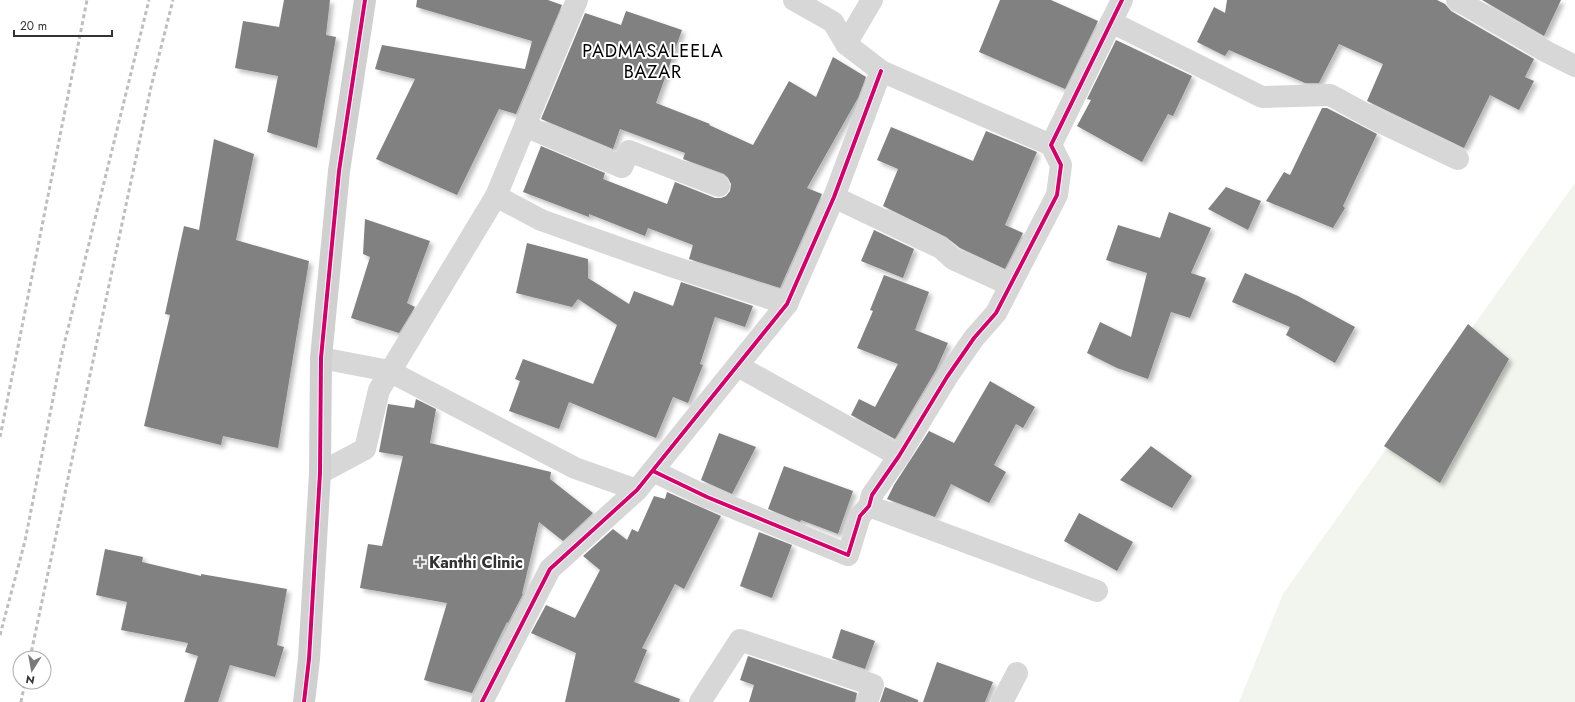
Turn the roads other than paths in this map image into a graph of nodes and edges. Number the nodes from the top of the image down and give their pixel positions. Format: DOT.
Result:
graph roads {
  1 [pos="365,0"];
  2 [pos="577,0"];
  3 [pos="794,0"];
  4 [pos="872,0"];
  5 [pos="1122,0"];
  6 [pos="1457,0"];
  7 [pos="1111,22"];
  8 [pos="846,44"];
  9 [pos="1575,66"];
  10 [pos="881,71"];
  11 [pos="525,126"];
  12 [pos="1051,145"];
  13 [pos="1458,159"];
  14 [pos="719,186"];
  15 [pos="496,196"];
  16 [pos="834,197"];
  17 [pos="1010,284"];
  18 [pos="788,304"];
  19 [pos="321,358"];
  20 [pos="738,366"];
  21 [pos="389,371"];
  22 [pos="899,456"];
  23 [pos="653,471"];
  24 [pos="320,473"];
  25 [pos="637,490"];
  26 [pos="869,506"];
  27 [pos="1097,591"];
  28 [pos="1017,673"];
  29 [pos="304,702"];
  30 [pos="482,702"];
  31 [pos="700,702"];
  32 [pos="867,702"];
  33 [pos="1002,702"];
  1 -- 19 [label="street"];
  2 -- 11 [label="street"];
  3 -- 8 [label="street"];
  4 -- 8 [label="street"];
  5 -- 7 [label="street"];
  6 -- 9 [label="street"];
  7 -- 12 [label="street"];
  7 -- 13 [label="street"];
  8 -- 10 [label="street"];
  10 -- 12 [label="street"];
  10 -- 16 [label="street"];
  11 -- 14 [label="street"];
  11 -- 15 [label="street"];
  12 -- 17 [label="street"];
  15 -- 18 [label="street"];
  15 -- 21 [label="street"];
  16 -- 17 [label="street"];
  16 -- 18 [label="street"];
  17 -- 22 [label="street"];
  18 -- 20 [label="street"];
  19 -- 21 [label="street"];
  19 -- 24 [label="street"];
  20 -- 22 [label="street"];
  20 -- 23 [label="street"];
  21 -- 24 [label="street"];
  21 -- 25 [label="street"];
  22 -- 26 [label="street"];
  23 -- 25 [label="street"];
  23 -- 26 [label="street"];
  24 -- 29 [label="street"];
  25 -- 30 [label="street"];
  26 -- 27 [label="street"];
  28 -- 33 [label="street"];
  31 -- 32 [label="street"];
}
